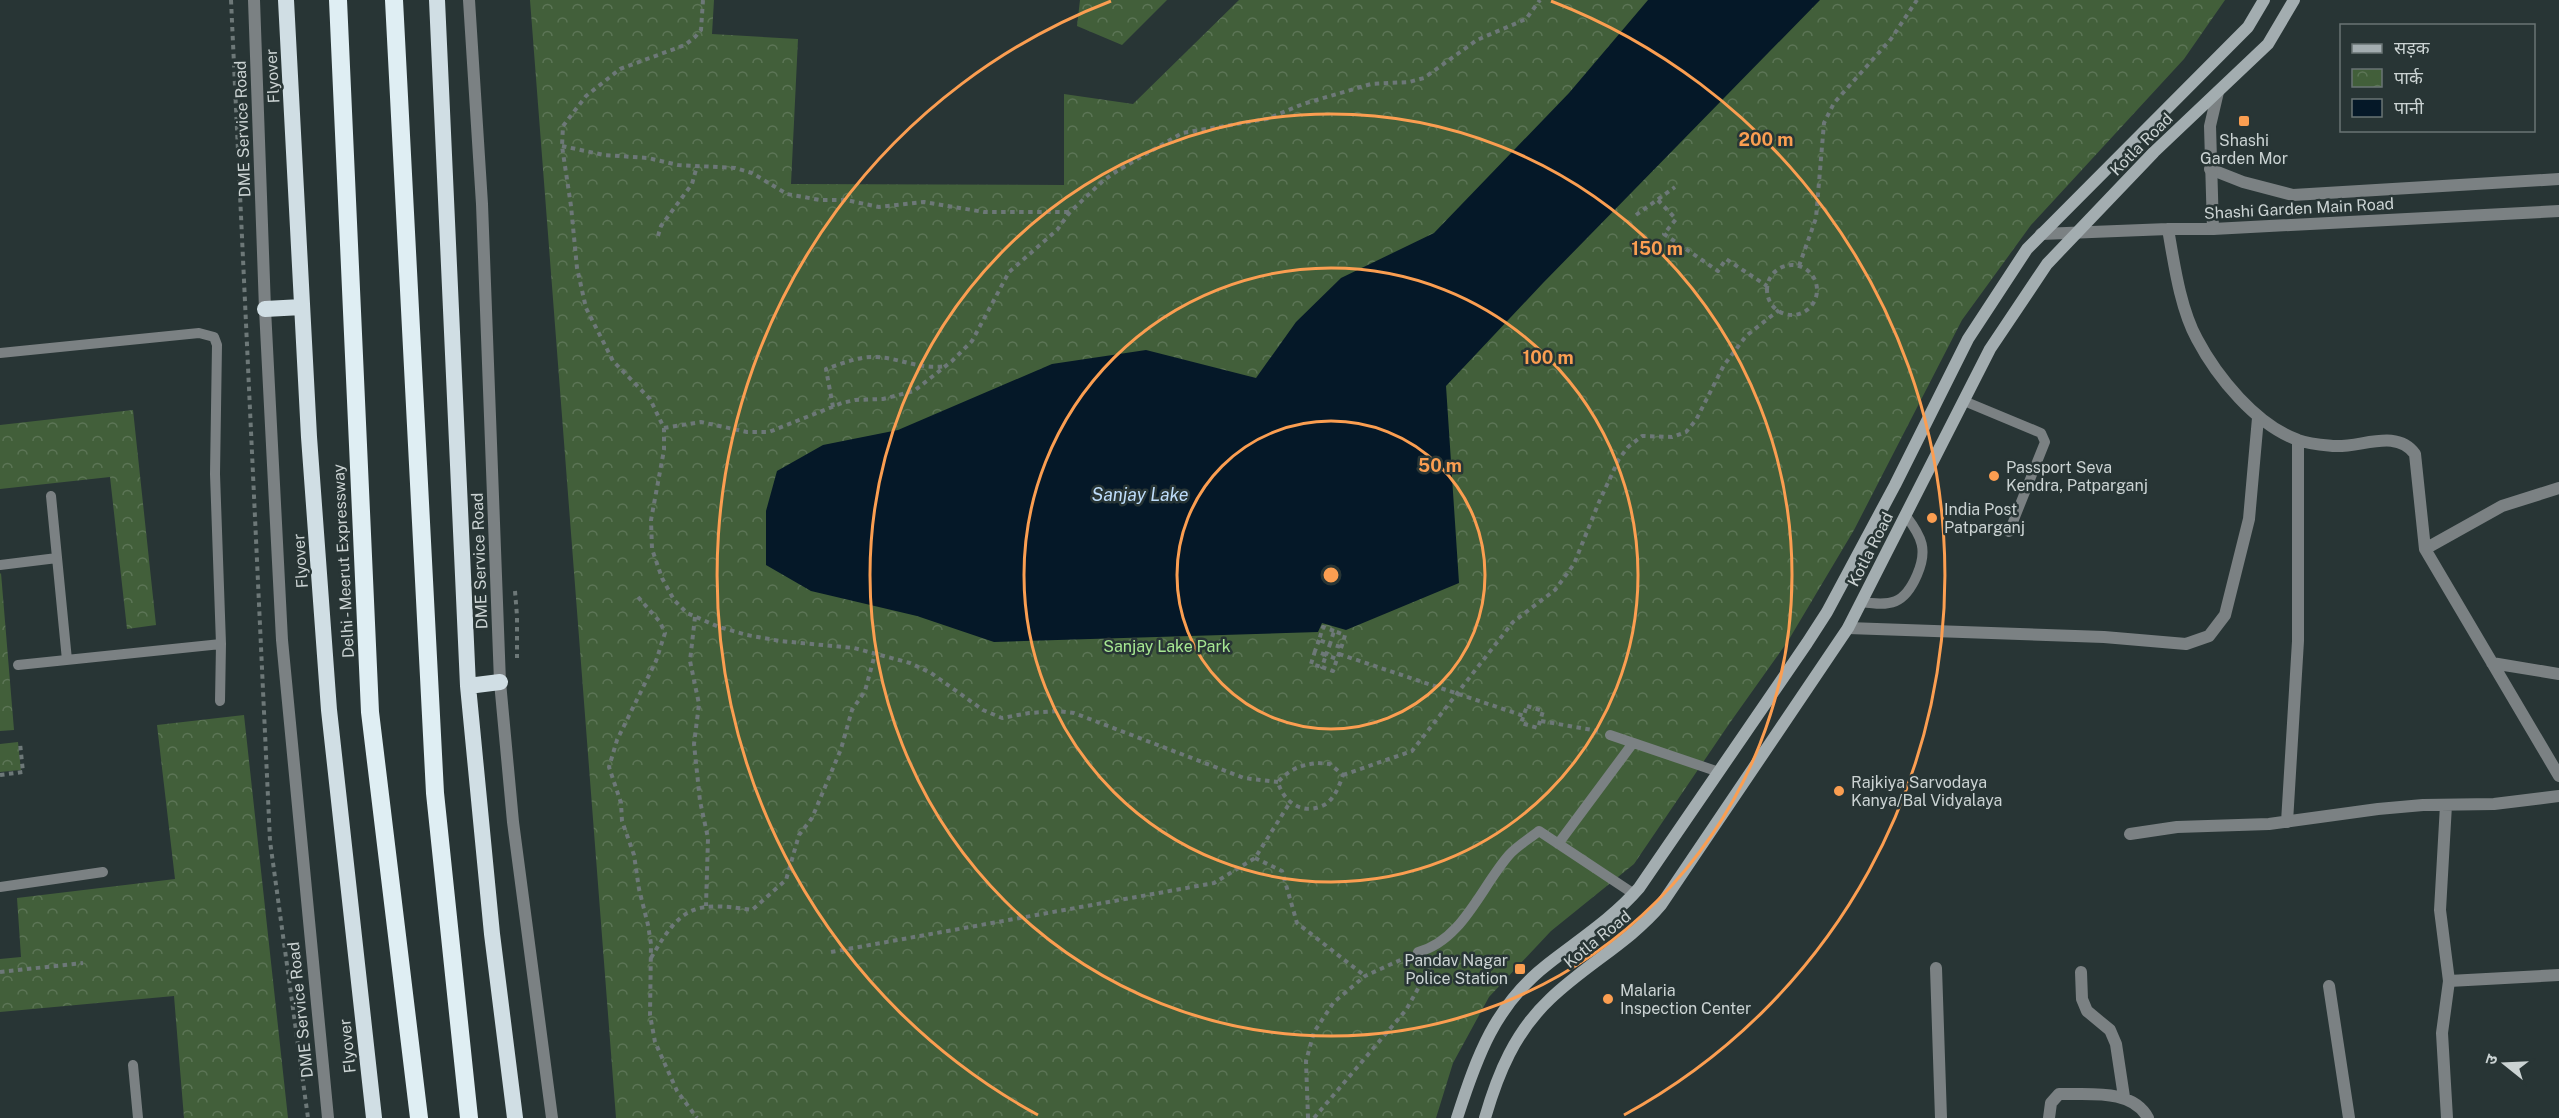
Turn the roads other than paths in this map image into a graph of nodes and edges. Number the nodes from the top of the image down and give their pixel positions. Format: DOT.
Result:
graph roads {
  1 [pos="254,0"];
  2 [pos="286,0"];
  3 [pos="338,0"];
  4 [pos="394,0"];
  5 [pos="437,0"];
  6 [pos="469,0"];
  7 [pos="2264,0"];
  8 [pos="2294,0"];
  9 [pos="2218,92"];
  10 [pos="2210,169"];
  11 [pos="2559,179"];
  12 [pos="2559,211"];
  13 [pos="2168,229"];
  14 [pos="2213,229"];
  15 [pos="2077,232"];
  16 [pos="2041,234"];
  17 [pos="302,307"];
  18 [pos="265,309"];
  19 [pos="0,353"];
  20 [pos="1964,401"];
  21 [pos="2258,418"];
  22 [pos="2298,440"];
  23 [pos="2559,488"];
  24 [pos="51,496"];
  25 [pos="1906,516"];
  26 [pos="2009,532"];
  27 [pos="2425,549"];
  28 [pos="57,558"];
  29 [pos="0,565"];
  30 [pos="1861,602"];
  31 [pos="1848,628"];
  32 [pos="222,645"];
  33 [pos="67,660"];
  34 [pos="2492,663"];
  35 [pos="18,665"];
  36 [pos="2559,674"];
  37 [pos="500,682"];
  38 [pos="468,686"];
  39 [pos="220,701"];
  40 [pos="1610,735"];
  41 [pos="1633,742"];
  42 [pos="1719,772"];
  43 [pos="2559,776"];
  44 [pos="2559,796"];
  45 [pos="2446,805"];
  46 [pos="2287,822"];
  47 [pos="2130,834"];
  48 [pos="1558,844"];
  49 [pos="104,872"];
  50 [pos="0,887"];
  51 [pos="1634,894"];
  52 [pos="1418,952"];
  53 [pos="1936,968"];
  54 [pos="2081,972"];
  55 [pos="2559,975"];
  56 [pos="2449,981"];
  57 [pos="2329,986"];
  58 [pos="133,1065"];
  59 [pos="2124,1097"];
  60 [pos="138,1118"];
  61 [pos="328,1118"];
  62 [pos="374,1118"];
  63 [pos="419,1118"];
  64 [pos="469,1118"];
  65 [pos="516,1118"];
  66 [pos="552,1118"];
  67 [pos="1457,1118"];
  68 [pos="1485,1118"];
  69 [pos="1941,1118"];
  70 [pos="2049,1118"];
  71 [pos="2148,1118"];
  72 [pos="2349,1118"];
  73 [pos="2447,1118"];
  1 -- 18 [label="street, DME Service Road"];
  2 -- 17 [label="highway, Flyover"];
  3 -- 63 [label="highway, Delhi - Meerut Expressway"];
  4 -- 64 [label="highway"];
  5 -- 38 [label="highway"];
  6 -- 37 [label="street, DME Service Road"];
  7 -- 16 [label="main road, Kotla Road"];
  8 -- 9 [label="main road, Kotla Road"];
  9 -- 10 [label="street"];
  9 -- 15 [label="main road, Kotla Road"];
  10 -- 11 [label="street"];
  10 -- 14 [label="street"];
  12 -- 14 [label="street, Shashi Garden Main Road"];
  13 -- 14 [label="street, Shashi Garden Main Road"];
  13 -- 15 [label="street, Shashi Garden Main Road"];
  13 -- 21 [label="street"];
  15 -- 16 [label="street, Shashi Garden Main Road"];
  15 -- 20 [label="main road, Kotla Road"];
  16 -- 42 [label="main road, Kotla Road"];
  17 -- 18 [label="highway"];
  17 -- 62 [label="highway, Flyover"];
  18 -- 61 [label="street, DME Service Road"];
  19 -- 32 [label="lane"];
  20 -- 25 [label="main road, Kotla Road"];
  20 -- 26 [label="lane"];
  21 -- 22 [label="street"];
  21 -- 31 [label="street"];
  22 -- 27 [label="street"];
  22 -- 46 [label="street"];
  23 -- 27 [label="street"];
  24 -- 28 [label="lane"];
  25 -- 30 [label="main road, Kotla Road"];
  25 -- 30 [label="lane"];
  27 -- 34 [label="street"];
  28 -- 29 [label="lane"];
  28 -- 33 [label="lane"];
  30 -- 31 [label="main road, Kotla Road"];
  31 -- 68 [label="main road, Kotla Road"];
  32 -- 33 [label="lane"];
  32 -- 39 [label="lane"];
  33 -- 35 [label="lane"];
  34 -- 36 [label="street"];
  34 -- 43 [label="street"];
  37 -- 38 [label="highway"];
  37 -- 66 [label="street, DME Service Road"];
  38 -- 65 [label="highway"];
  40 -- 41 [label="lane"];
  41 -- 42 [label="lane"];
  41 -- 48 [label="lane"];
  42 -- 51 [label="main road, Kotla Road"];
  44 -- 45 [label="street"];
  45 -- 46 [label="street"];
  45 -- 56 [label="street"];
  46 -- 47 [label="street"];
  48 -- 51 [label="lane"];
  48 -- 52 [label="lane"];
  49 -- 50 [label="lane"];
  51 -- 67 [label="main road, Kotla Road"];
  53 -- 69 [label="street"];
  54 -- 59 [label="street"];
  55 -- 56 [label="street"];
  56 -- 73 [label="street"];
  57 -- 72 [label="street"];
  58 -- 60 [label="lane"];
  59 -- 70 [label="street"];
  59 -- 71 [label="street"];
}
